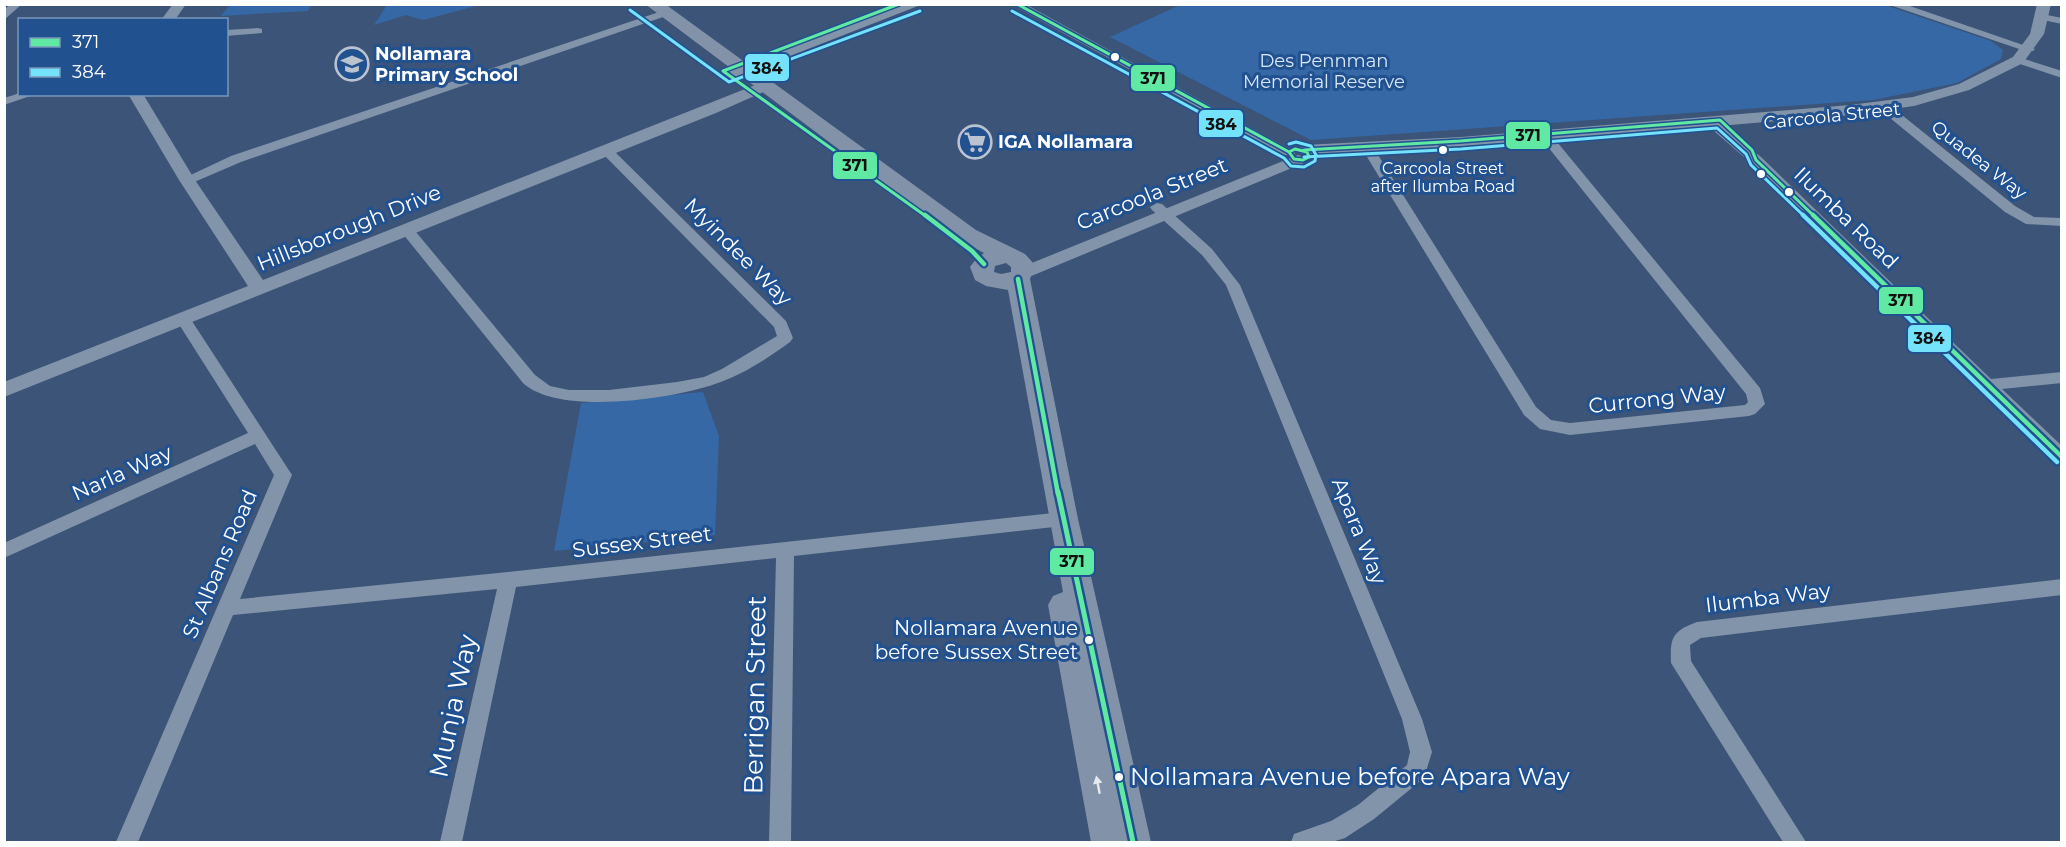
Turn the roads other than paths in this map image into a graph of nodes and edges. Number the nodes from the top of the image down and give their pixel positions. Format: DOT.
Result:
graph roads {
  1 [pos="17,4"];
  2 [pos="180,4"];
  3 [pos="635,4"];
  4 [pos="900,4"];
  5 [pos="916,4"];
  6 [pos="1016,4"];
  7 [pos="1032,4"];
  8 [pos="1892,4"];
  9 [pos="2043,11"];
  10 [pos="656,12"];
  11 [pos="4,17"];
  12 [pos="170,18"];
  13 [pos="2061,21"];
  14 [pos="258,30"];
  15 [pos="228,33"];
  16 [pos="2024,54"];
  17 [pos="734,70"];
  18 [pos="2061,75"];
  19 [pos="761,91"];
  20 [pos="24,96"];
  21 [pos="136,96"];
  22 [pos="4,102"];
  23 [pos="1887,109"];
  24 [pos="1718,123"];
  25 [pos="1547,137"];
  26 [pos="606,150"];
  27 [pos="1369,151"];
  28 [pos="1298,154"];
  29 [pos="184,176"];
  30 [pos="1160,210"];
  31 [pos="2061,222"];
  32 [pos="406,229"];
  33 [pos="1008,269"];
  34 [pos="259,288"];
  35 [pos="183,318"];
  36 [pos="2061,377"];
  37 [pos="1988,385"];
  38 [pos="4,390"];
  39 [pos="258,436"];
  40 [pos="2061,457"];
  41 [pos="1055,520"];
  42 [pos="784,549"];
  43 [pos="4,551"];
  44 [pos="508,580"];
  45 [pos="2061,587"];
  46 [pos="226,608"];
  47 [pos="127,843"];
  48 [pos="451,843"];
  49 [pos="780,843"];
  50 [pos="1109,843"];
  51 [pos="1134,843"];
  52 [pos="1302,843"];
  53 [pos="1795,843"];
  1 -- 11 [label="street"];
  2 -- 12 [label="street"];
  3 -- 10 [label="main road"];
  4 -- 17 [label="street"];
  5 -- 17 [label="street"];
  6 -- 28 [label="street"];
  7 -- 28 [label="street"];
  8 -- 16 [label="street"];
  9 -- 13 [label="street"];
  9 -- 16 [label="street, Carcoola Street"];
  10 -- 17 [label="main road"];
  10 -- 29 [label="street"];
  14 -- 15 [label="street"];
  16 -- 18 [label="street"];
  16 -- 23 [label="street, Carcoola Street"];
  17 -- 19 [label="main road"];
  19 -- 26 [label="street, Hillsborough Drive"];
  19 -- 33 [label="main road"];
  20 -- 22 [label="street"];
  21 -- 29 [label="street"];
  23 -- 24 [label="street, Carcoola Street"];
  23 -- 31 [label="street, Quadea Way"];
  24 -- 25 [label="street, Carcoola Street"];
  24 -- 37 [label="street, Ilumba Road"];
  25 -- 27 [label="street, Carcoola Street"];
  25 -- 27 [label="street, Currong Way"];
  26 -- 32 [label="street, Hillsborough Drive"];
  26 -- 32 [label="street, Myindee Way"];
  27 -- 28 [label="street, Carcoola Street"];
  28 -- 30 [label="street, Carcoola Street"];
  29 -- 34 [label="street"];
  30 -- 33 [label="street, Carcoola Street"];
  30 -- 52 [label="street, Apara Way"];
  32 -- 34 [label="street, Hillsborough Drive"];
  33 -- 41 [label="main road"];
  34 -- 35 [label="street, Hillsborough Drive"];
  35 -- 38 [label="street, Hillsborough Drive"];
  35 -- 39 [label="street, St Albans Road"];
  36 -- 37 [label="street"];
  37 -- 40 [label="street, Ilumba Road"];
  39 -- 43 [label="street, Narla Way"];
  39 -- 46 [label="street, St Albans Road"];
  41 -- 42 [label="street, Sussex Street"];
  50 -- 41 [label="main road, one-way"];
  41 -- 51 [label="main road"];
  42 -- 44 [label="street, Sussex Street"];
  42 -- 49 [label="street, Berrigan Street"];
  44 -- 46 [label="street, Sussex Street"];
  44 -- 48 [label="street, Munja Way"];
  45 -- 53 [label="street, Ilumba Way"];
  46 -- 47 [label="street, St Albans Road"];
}
